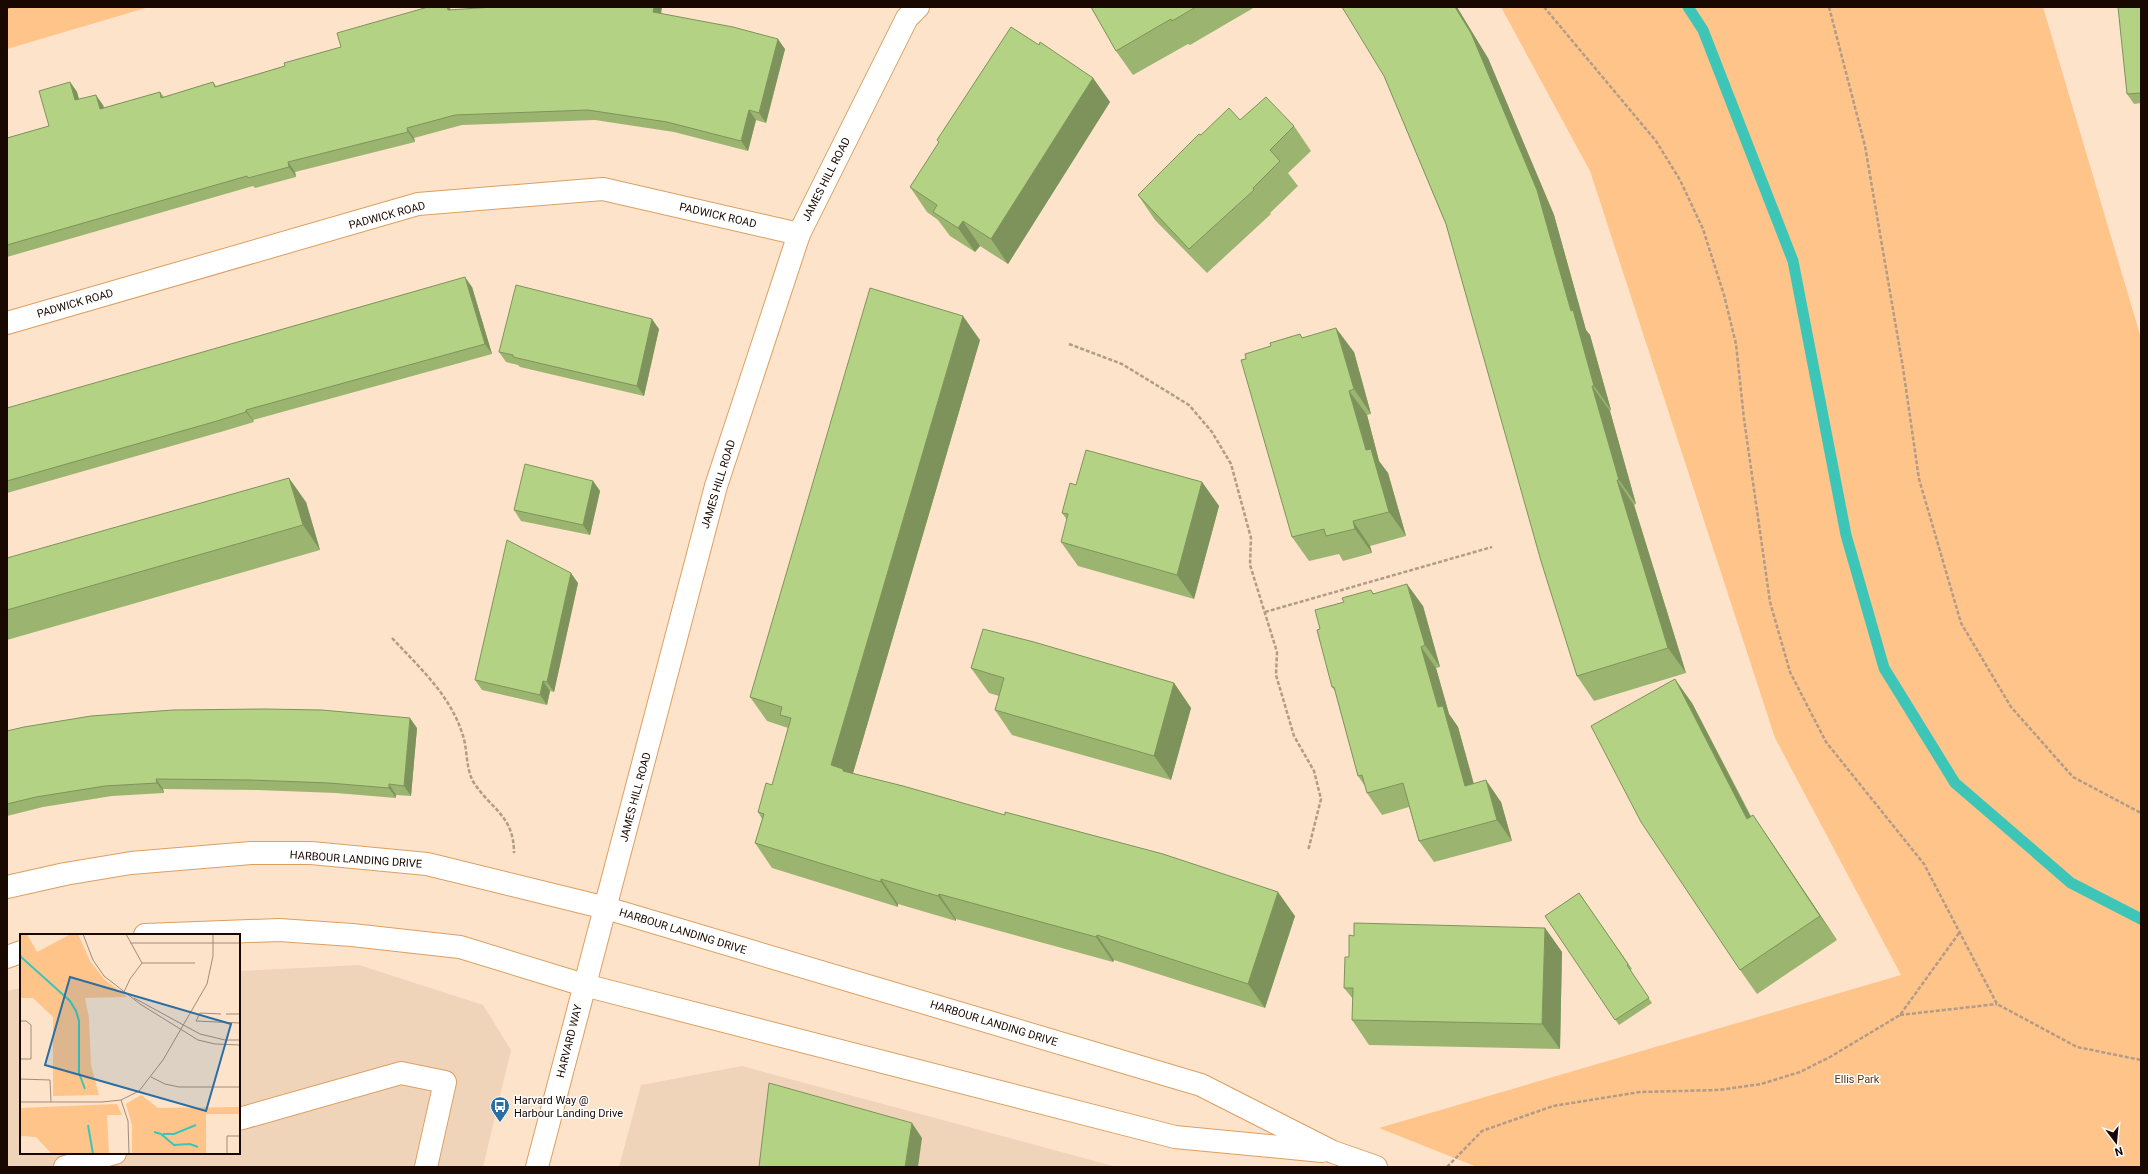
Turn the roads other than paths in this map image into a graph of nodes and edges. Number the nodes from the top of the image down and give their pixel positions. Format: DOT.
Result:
graph roads {
  1 [pos="918,7"];
  2 [pos="799,234"];
  3 [pos="7,323"];
  4 [pos="7,887"];
  5 [pos="606,908"];
  6 [pos="173,934"];
  7 [pos="20,952"];
  8 [pos="7,957"];
  9 [pos="584,985"];
  10 [pos="240,1119"];
  11 [pos="1333,1152"];
  12 [pos="111,1154"];
  13 [pos="65,1167"];
  14 [pos="426,1167"];
  15 [pos="537,1167"];
  16 [pos="1376,1167"];
  1 -- 2 [label="street, JAMES HILL ROAD"];
  2 -- 3 [label="street, PADWICK ROAD"];
  2 -- 5 [label="street, JAMES HILL ROAD"];
  4 -- 5 [label="street, HARBOUR LANDING DRIVE"];
  5 -- 9 [label="street, JAMES HILL ROAD"];
  5 -- 11 [label="street, HARBOUR LANDING DRIVE"];
  6 -- 9 [label="street, HARBOUR LANDING DRIVE"];
  7 -- 8 [label="street"];
  9 -- 11 [label="street, HARBOUR LANDING DRIVE"];
  9 -- 15 [label="street, HARVARD WAY"];
  10 -- 14 [label="street"];
  11 -- 16 [label="street, HARBOUR LANDING DRIVE"];
  12 -- 13 [label="street"];
}
